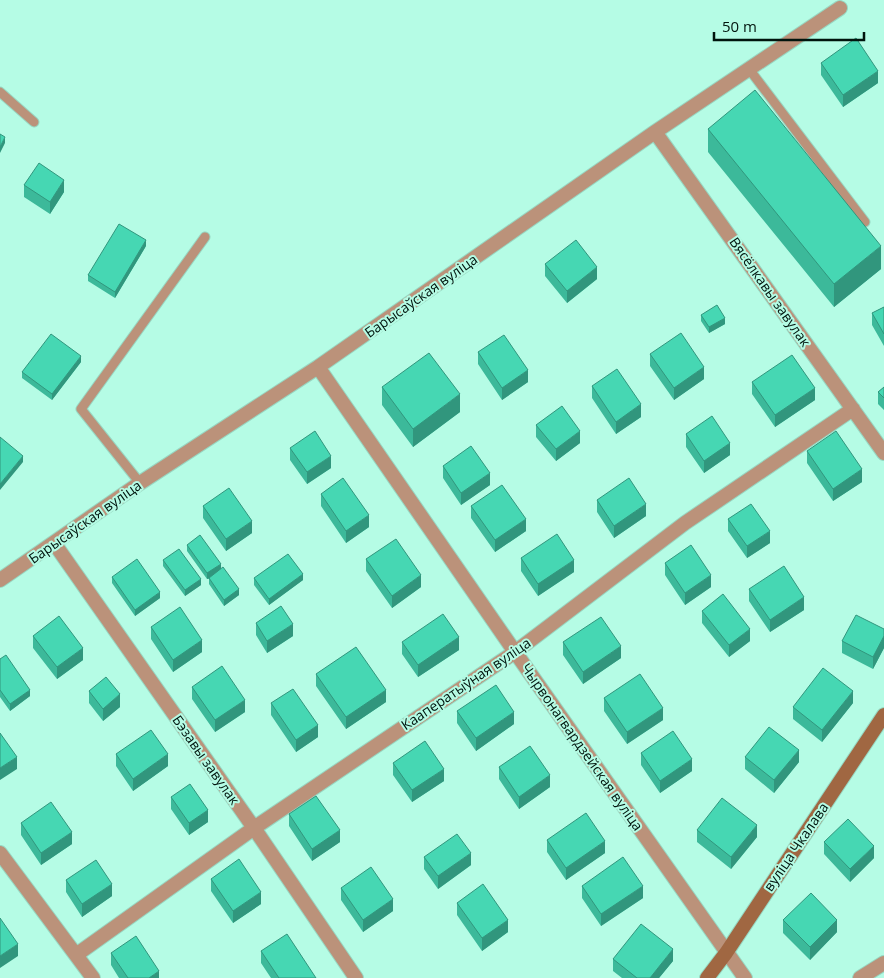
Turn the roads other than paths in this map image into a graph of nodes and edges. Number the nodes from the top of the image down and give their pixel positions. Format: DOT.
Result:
graph roads {
  1 [pos="840,4"];
  2 [pos="749,69"];
  3 [pos="0,92"];
  4 [pos="34,122"];
  5 [pos="655,132"];
  6 [pos="865,222"];
  7 [pos="205,237"];
  8 [pos="318,367"];
  9 [pos="853,409"];
  10 [pos="884,453"];
  11 [pos="140,483"];
  12 [pos="54,543"];
  13 [pos="0,580"];
  14 [pos="515,652"];
  15 [pos="884,715"];
  16 [pos="254,828"];
  17 [pos="0,853"];
  18 [pos="726,953"];
  19 [pos="76,955"];
  20 [pos="884,962"];
  21 [pos="93,978"];
  22 [pos="356,978"];
  23 [pos="706,978"];
  24 [pos="745,978"];
  25 [pos="860,978"];
  1 -- 2 [label="street, Барысаўская вуліца"];
  2 -- 5 [label="street, Барысаўская вуліца"];
  2 -- 6 [label="lane"];
  3 -- 4 [label="lane"];
  5 -- 8 [label="street, Барысаўская вуліца"];
  5 -- 9 [label="street, Вясёлкавы завулак"];
  7 -- 11 [label="lane"];
  8 -- 11 [label="street, Барысаўская вуліца"];
  8 -- 14 [label="street, Чырвонагвардзейская вуліца"];
  9 -- 10 [label="street, Вясёлкавы завулак"];
  9 -- 14 [label="street, Кааператыўная вуліца"];
  11 -- 12 [label="street, Барысаўская вуліца"];
  12 -- 13 [label="street, Барысаўская вуліца"];
  12 -- 16 [label="street, Бэзавы завулак"];
  14 -- 16 [label="street, Кааператыўная вуліца"];
  14 -- 18 [label="street, Чырвонагвардзейская вуліца"];
  15 -- 18 [label="main road, вуліца Чкалава"];
  16 -- 19 [label="street, Кааператыўная вуліца"];
  16 -- 22 [label="street, Бэзавы завулак"];
  17 -- 19 [label="street"];
  18 -- 23 [label="main road, вуліца Чкалава"];
  18 -- 24 [label="street, Чырвонагвардзейская вуліца"];
  19 -- 21 [label="street"];
  20 -- 25 [label="street"];
}
